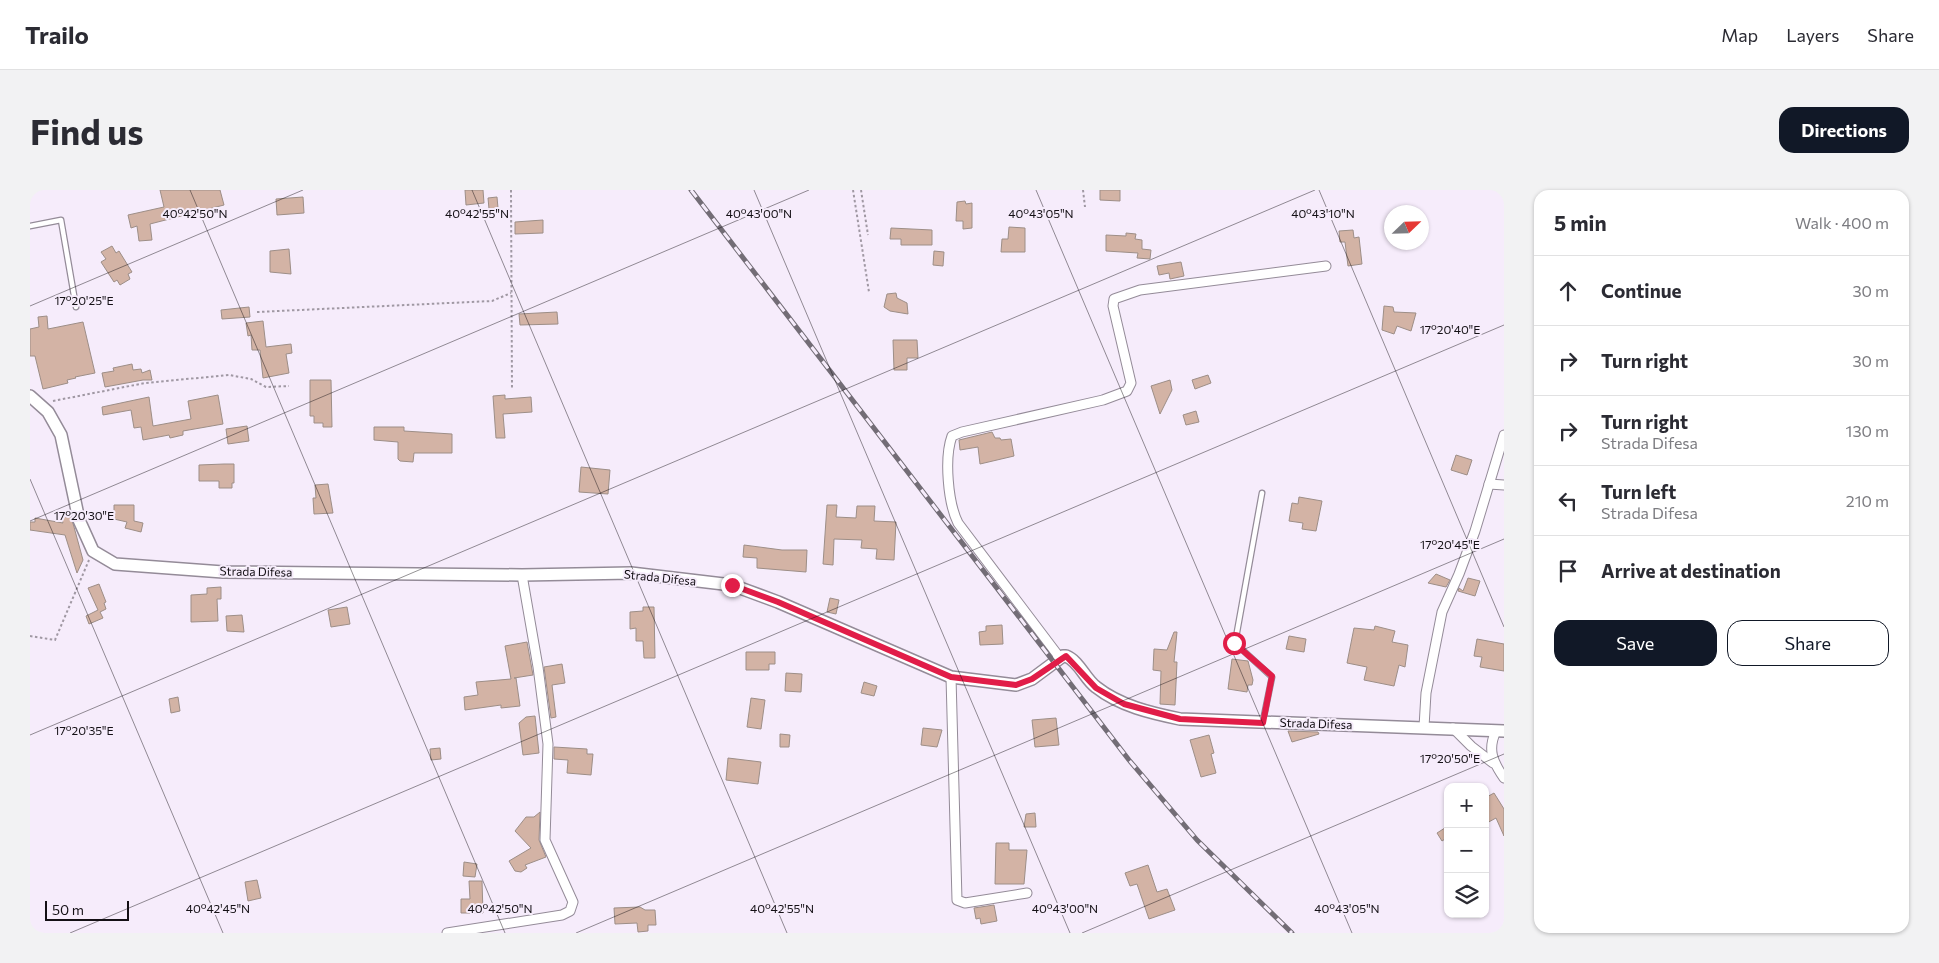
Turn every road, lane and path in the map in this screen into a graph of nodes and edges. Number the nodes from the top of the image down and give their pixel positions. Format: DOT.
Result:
graph roads {
  1 [pos="511,190"];
  2 [pos="853,190"];
  3 [pos="861,190"];
  4 [pos="1083,190"];
  5 [pos="1085,207"];
  6 [pos="30,226"];
  7 [pos="868,235"];
  8 [pos="1326,266"];
  9 [pos="869,292"];
  10 [pos="511,293"];
  11 [pos="76,307"];
  12 [pos="257,312"];
  13 [pos="289,386"];
  14 [pos="512,390"];
  15 [pos="30,396"];
  16 [pos="42,406"];
  17 [pos="1504,435"];
  18 [pos="1489,484"];
  19 [pos="1504,485"];
  20 [pos="1262,494"];
  21 [pos="92,551"];
  22 [pos="522,575"];
  23 [pos="30,636"];
  24 [pos="1060,658"];
  25 [pos="951,677"];
  26 [pos="1263,723"];
  27 [pos="1424,727"];
  28 [pos="1453,728"];
  29 [pos="1500,731"];
  30 [pos="1493,763"];
  31 [pos="1504,778"];
  32 [pos="1027,893"];
  33 [pos="447,933"];
  1 -- 10 [label="path"];
  2 -- 9 [label="path"];
  3 -- 7 [label="path"];
  4 -- 5 [label="path"];
  6 -- 11 [label="lane"];
  8 -- 24 [label="street"];
  10 -- 12 [label="path"];
  10 -- 14 [label="path"];
  13 -- 16 [label="path"];
  15 -- 16 [label="street"];
  16 -- 21 [label="street"];
  17 -- 18 [label="street"];
  18 -- 19 [label="street"];
  18 -- 27 [label="street"];
  20 -- 26 [label="lane"];
  21 -- 22 [label="street, Strada Difesa"];
  21 -- 23 [label="path"];
  22 -- 25 [label="street, Strada Difesa"];
  22 -- 33 [label="street"];
  24 -- 25 [label="street, Strada Difesa"];
  24 -- 26 [label="street, Strada Difesa"];
  25 -- 32 [label="street"];
  26 -- 27 [label="street, Strada Difesa"];
  27 -- 28 [label="street, Strada Difesa"];
  28 -- 29 [label="street, Strada Difesa"];
  28 -- 30 [label="street"];
  29 -- 30 [label="street"];
  30 -- 31 [label="street"];
}
